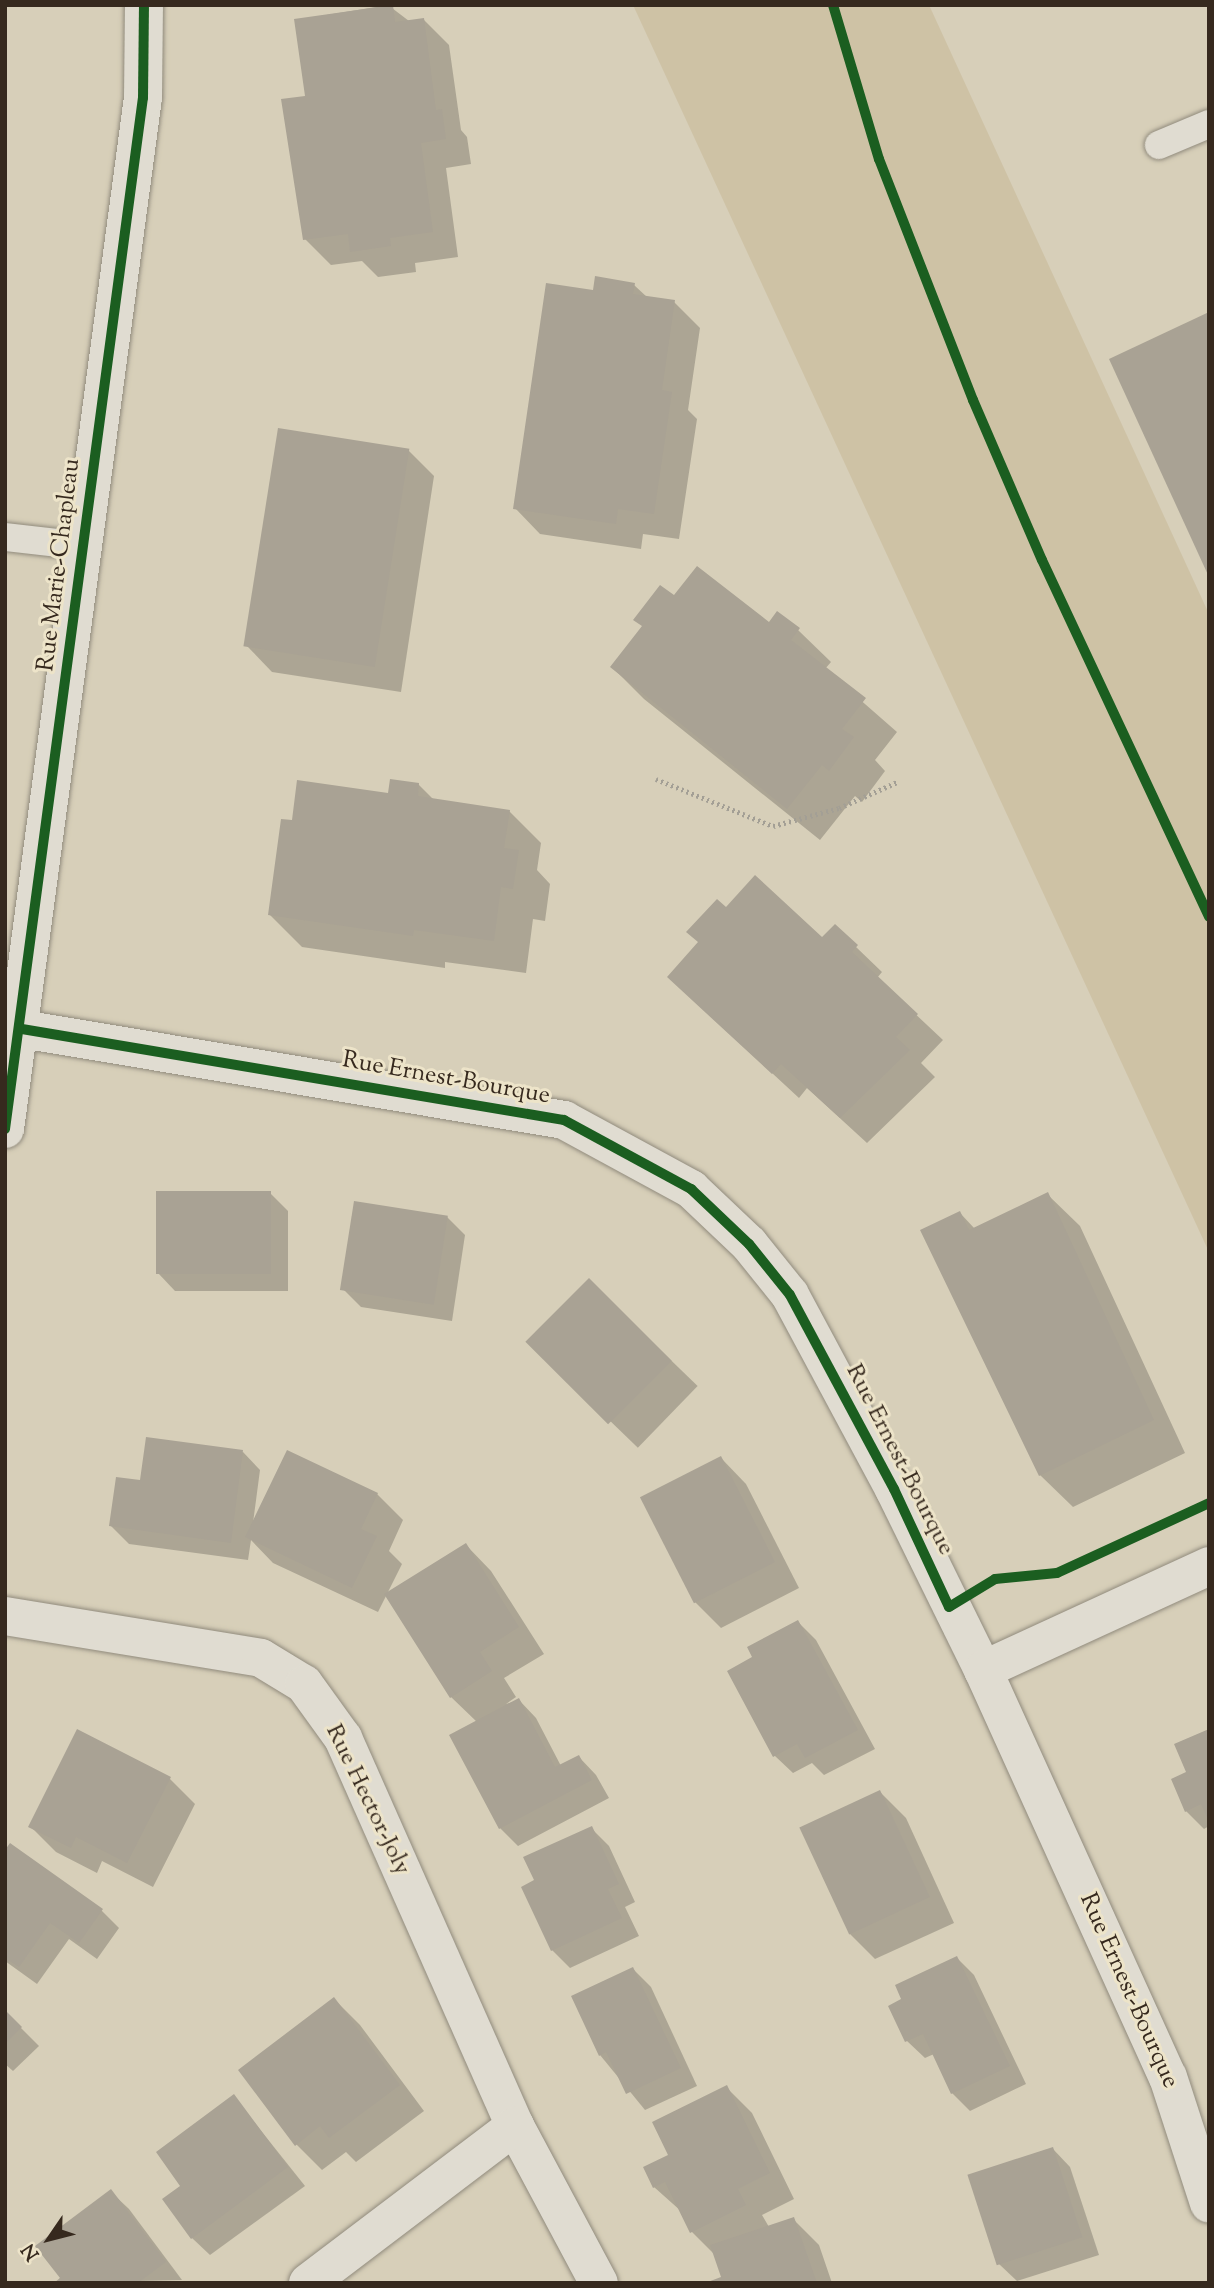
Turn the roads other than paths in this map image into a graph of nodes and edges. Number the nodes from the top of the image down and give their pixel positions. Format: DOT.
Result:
graph roads {
  1 [pos="144,5"];
  2 [pos="1209,124"];
  3 [pos="1159,145"];
  4 [pos="5,537"];
  5 [pos="84,546"];
  6 [pos="22,1029"];
  7 [pos="5,1129"];
  8 [pos="1209,1566"];
  9 [pos="5,1616"];
  10 [pos="983,1670"];
  11 [pos="514,2126"];
  12 [pos="1209,2203"];
  13 [pos="308,2283"];
  14 [pos="599,2283"];
  1 -- 5 [label="street, Rue Marie-Chapleau"];
  2 -- 3 [label="lane"];
  4 -- 5 [label="lane"];
  5 -- 6 [label="street, Rue Marie-Chapleau"];
  6 -- 7 [label="street, Rue Marie-Chapleau"];
  6 -- 10 [label="street, Rue Ernest-Bourque"];
  8 -- 10 [label="street"];
  9 -- 11 [label="street, Rue Hector-Joly"];
  10 -- 12 [label="street, Rue Ernest-Bourque"];
  11 -- 13 [label="street"];
  11 -- 14 [label="street, Rue Hector-Joly"];
}
